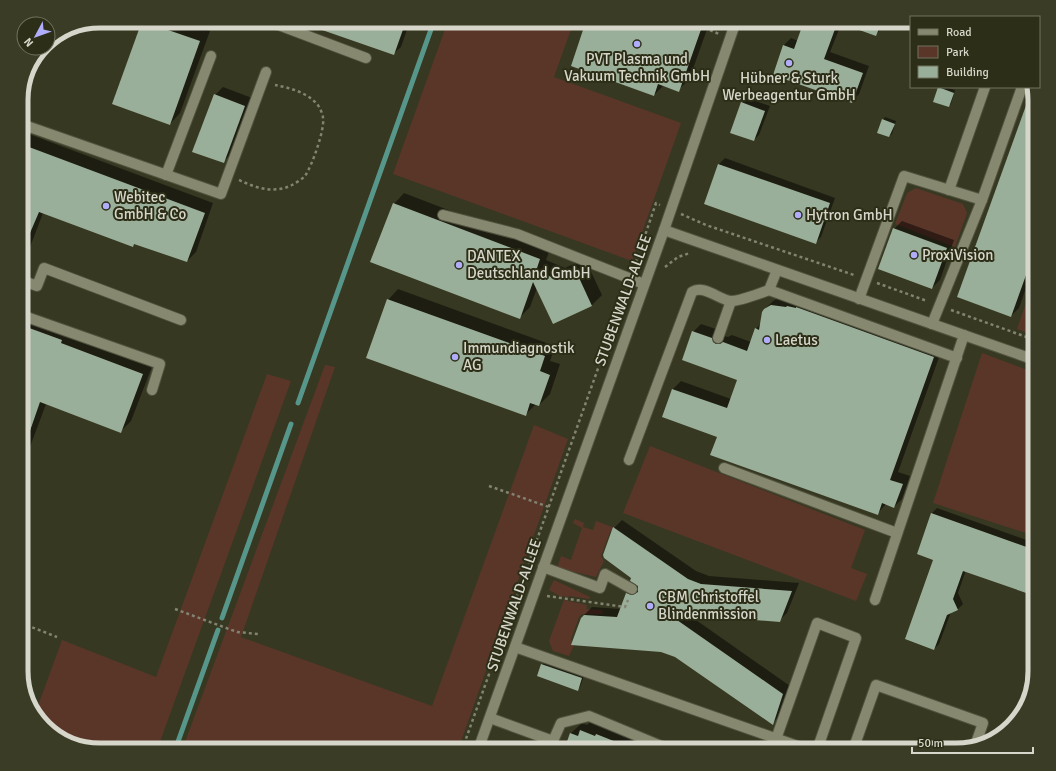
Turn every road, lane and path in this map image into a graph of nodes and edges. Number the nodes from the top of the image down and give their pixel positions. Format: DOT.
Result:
graph roads {
  1 [pos="287,28"];
  2 [pos="705,28"];
  3 [pos="734,28"];
  4 [pos="730,38"];
  5 [pos="211,56"];
  6 [pos="366,58"];
  7 [pos="264,77"];
  8 [pos="985,88"];
  9 [pos="1022,88"];
  10 [pos="28,126"];
  11 [pos="166,175"];
  12 [pos="228,175"];
  13 [pos="949,190"];
  14 [pos="982,200"];
  15 [pos="671,209"];
  16 [pos="443,215"];
  17 [pos="664,230"];
  18 [pos="693,252"];
  19 [pos="663,269"];
  20 [pos="777,270"];
  21 [pos="630,278"];
  22 [pos="28,283"];
  23 [pos="644,284"];
  24 [pos="769,290"];
  25 [pos="859,299"];
  26 [pos="731,301"];
  27 [pos="28,317"];
  28 [pos="180,320"];
  29 [pos="932,324"];
  30 [pos="964,335"];
  31 [pos="718,338"];
  32 [pos="956,358"];
  33 [pos="1028,358"];
  34 [pos="152,390"];
  35 [pos="629,460"];
  36 [pos="724,468"];
  37 [pos="489,486"];
  38 [pos="548,506"];
  39 [pos="563,512"];
  40 [pos="897,533"];
  41 [pos="543,567"];
  42 [pos="554,571"];
  43 [pos="632,589"];
  44 [pos="544,596"];
  45 [pos="875,600"];
  46 [pos="175,608"];
  47 [pos="28,626"];
  48 [pos="258,634"];
  49 [pos="57,637"];
  50 [pos="515,647"];
  51 [pos="490,718"];
  52 [pos="776,739"];
  53 [pos="977,740"];
  54 [pos="464,743"];
  55 [pos="481,743"];
  56 [pos="545,743"];
  57 [pos="553,743"];
  58 [pos="654,743"];
  59 [pos="788,743"];
  60 [pos="819,743"];
  61 [pos="855,743"];
  1 -- 6 [label="street"];
  2 -- 4 [label="path"];
  3 -- 4 [label="street"];
  4 -- 15 [label="street"];
  5 -- 11 [label="street"];
  7 -- 12 [label="street"];
  7 -- 12 [label="path"];
  8 -- 13 [label="street"];
  9 -- 14 [label="street"];
  10 -- 11 [label="street"];
  11 -- 12 [label="street"];
  13 -- 14 [label="street"];
  13 -- 25 [label="street"];
  14 -- 29 [label="street"];
  15 -- 17 [label="street"];
  15 -- 21 [label="path"];
  16 -- 21 [label="street"];
  17 -- 20 [label="street, STUBENWALD-ALLEE"];
  17 -- 23 [label="street, STUBENWALD-ALLEE"];
  18 -- 19 [label="path"];
  20 -- 24 [label="street"];
  20 -- 25 [label="street, STUBENWALD-ALLEE"];
  21 -- 23 [label="street"];
  21 -- 38 [label="path"];
  22 -- 28 [label="street"];
  23 -- 39 [label="street, STUBENWALD-ALLEE"];
  24 -- 26 [label="street"];
  24 -- 32 [label="street"];
  25 -- 29 [label="street, STUBENWALD-ALLEE"];
  26 -- 31 [label="street"];
  26 -- 35 [label="street"];
  27 -- 34 [label="street"];
  29 -- 30 [label="street, STUBENWALD-ALLEE"];
  30 -- 32 [label="street"];
  30 -- 33 [label="street, STUBENWALD-ALLEE"];
  32 -- 40 [label="street"];
  36 -- 40 [label="street"];
  37 -- 38 [label="path"];
  38 -- 39 [label="path"];
  38 -- 54 [label="path"];
  39 -- 41 [label="street, STUBENWALD-ALLEE"];
  40 -- 45 [label="street"];
  41 -- 42 [label="street"];
  41 -- 50 [label="street, STUBENWALD-ALLEE"];
  42 -- 43 [label="street"];
  42 -- 44 [label="path"];
  46 -- 48 [label="path"];
  47 -- 49 [label="path"];
  50 -- 51 [label="street, STUBENWALD-ALLEE"];
  50 -- 52 [label="street"];
  51 -- 55 [label="street, STUBENWALD-ALLEE"];
  51 -- 56 [label="street"];
  52 -- 59 [label="street"];
  52 -- 60 [label="street"];
  53 -- 61 [label="street"];
  57 -- 58 [label="street"];
}
